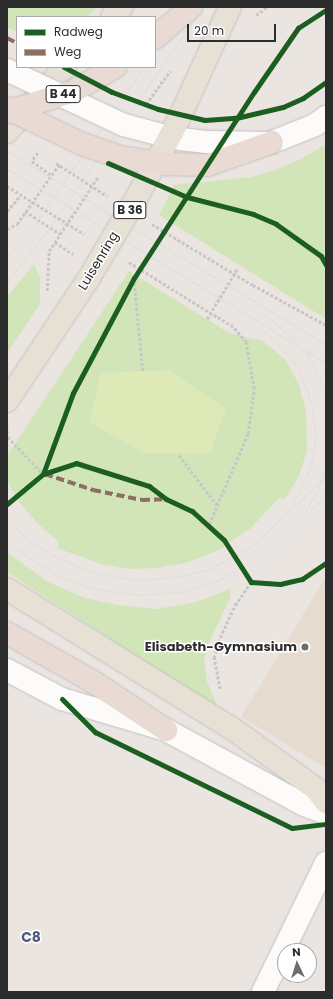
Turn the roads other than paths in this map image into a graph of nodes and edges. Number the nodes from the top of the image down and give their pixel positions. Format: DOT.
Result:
graph roads {
  1 [pos="122,7"];
  2 [pos="191,7"];
  3 [pos="230,7"];
  4 [pos="113,16"];
  5 [pos="156,37"];
  6 [pos="64,68"];
  7 [pos="113,68"];
  8 [pos="7,70"];
  9 [pos="7,108"];
  10 [pos="7,112"];
  11 [pos="326,117"];
  12 [pos="7,132"];
  13 [pos="275,141"];
  14 [pos="7,401"];
  15 [pos="7,589"];
  16 [pos="7,633"];
  17 [pos="7,670"];
  18 [pos="166,730"];
  19 [pos="326,802"];
  20 [pos="326,813"];
  21 [pos="326,863"];
  22 [pos="263,992"];
  1 -- 4 [label="main road"];
  2 -- 5 [label="highway, bridge"];
  3 -- 14 [label="main road, Luisenring / B 36, bridge"];
  6 -- 12 [label="main road"];
  7 -- 10 [label="highway, B 44, bridge"];
  8 -- 13 [label="street, bridge"];
  9 -- 13 [label="highway, bridge"];
  11 -- 13 [label="street"];
  15 -- 19 [label="main road"];
  16 -- 18 [label="highway"];
  17 -- 18 [label="street"];
  18 -- 20 [label="street"];
  21 -- 22 [label="street"];
}
